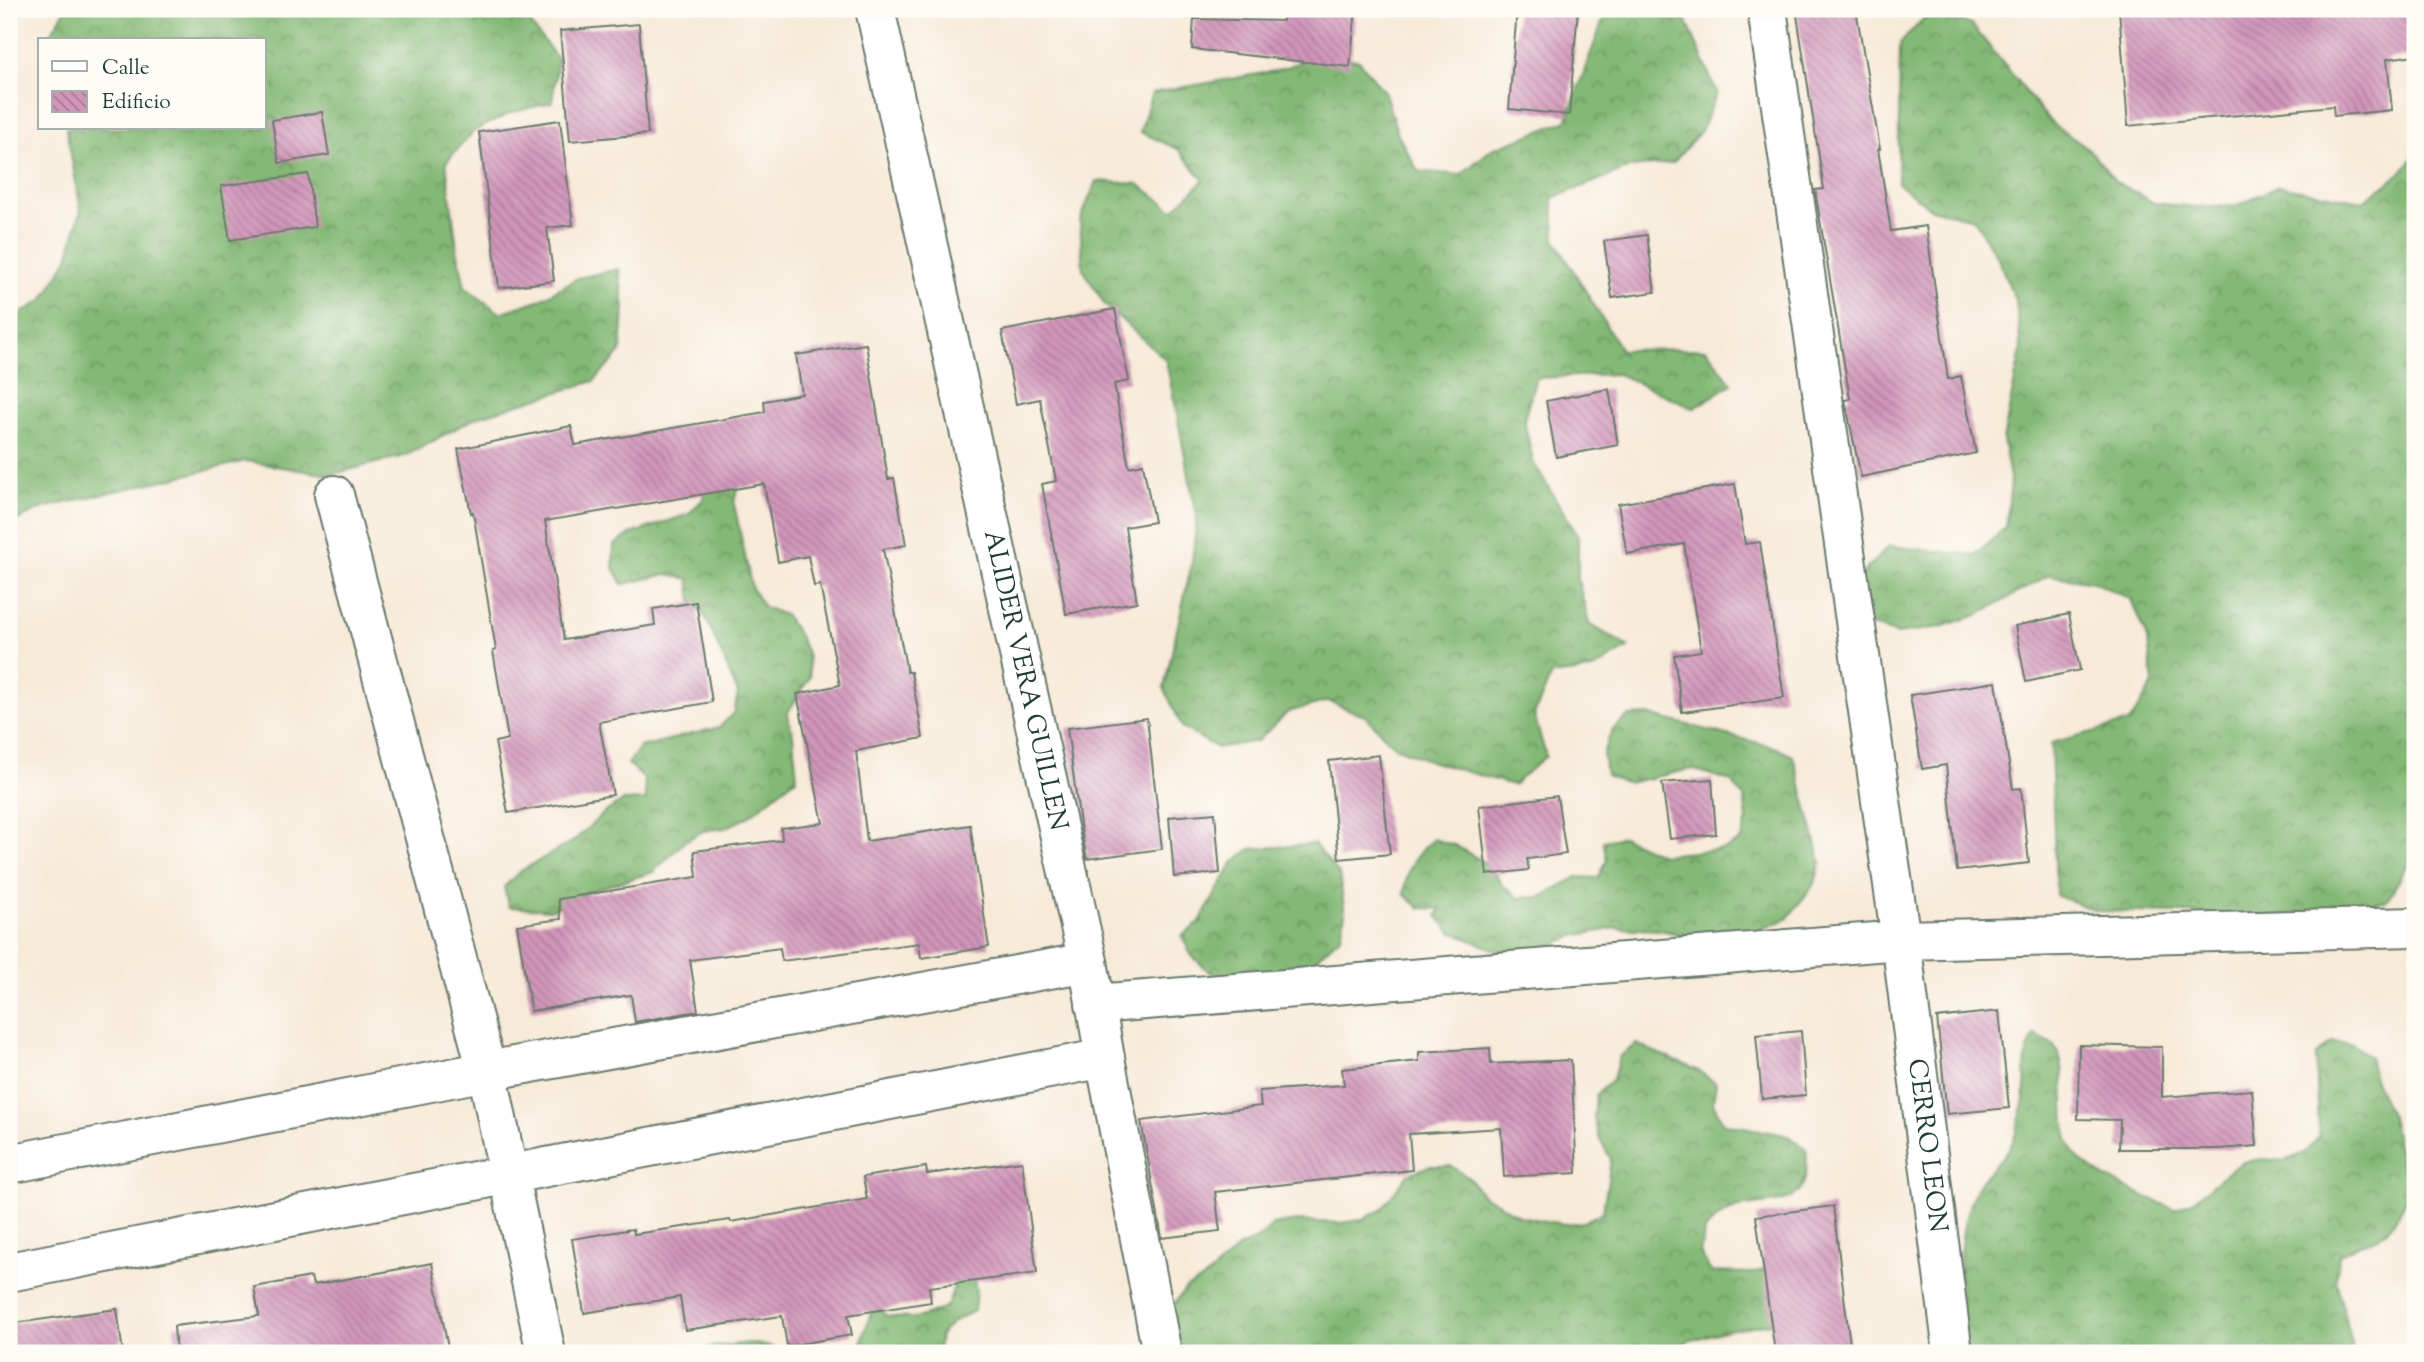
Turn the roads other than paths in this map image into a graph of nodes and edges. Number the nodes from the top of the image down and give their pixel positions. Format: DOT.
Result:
graph roads {
  1 [pos="875,9"];
  2 [pos="1767,9"];
  3 [pos="334,495"];
  4 [pos="2415,927"];
  5 [pos="1902,940"];
  6 [pos="1088,962"];
  7 [pos="1095,1004"];
  8 [pos="1105,1058"];
  9 [pos="487,1071"];
  10 [pos="9,1164"];
  11 [pos="510,1172"];
  12 [pos="9,1272"];
  13 [pos="546,1353"];
  14 [pos="1162,1353"];
  15 [pos="1952,1353"];
  1 -- 6 [label="street, ALIDER VERA GUILLEN"];
  2 -- 5 [label="street, CERRO LEON"];
  3 -- 9 [label="street"];
  4 -- 5 [label="street"];
  5 -- 7 [label="street"];
  5 -- 15 [label="street, CERRO LEON"];
  6 -- 7 [label="street, ALIDER VERA GUILLEN"];
  6 -- 9 [label="street"];
  7 -- 8 [label="street, ALIDER VERA GUILLEN"];
  8 -- 11 [label="street"];
  8 -- 14 [label="street, ALIDER VERA GUILLEN"];
  9 -- 10 [label="street"];
  9 -- 11 [label="street"];
  11 -- 12 [label="street"];
  11 -- 13 [label="street"];
}
